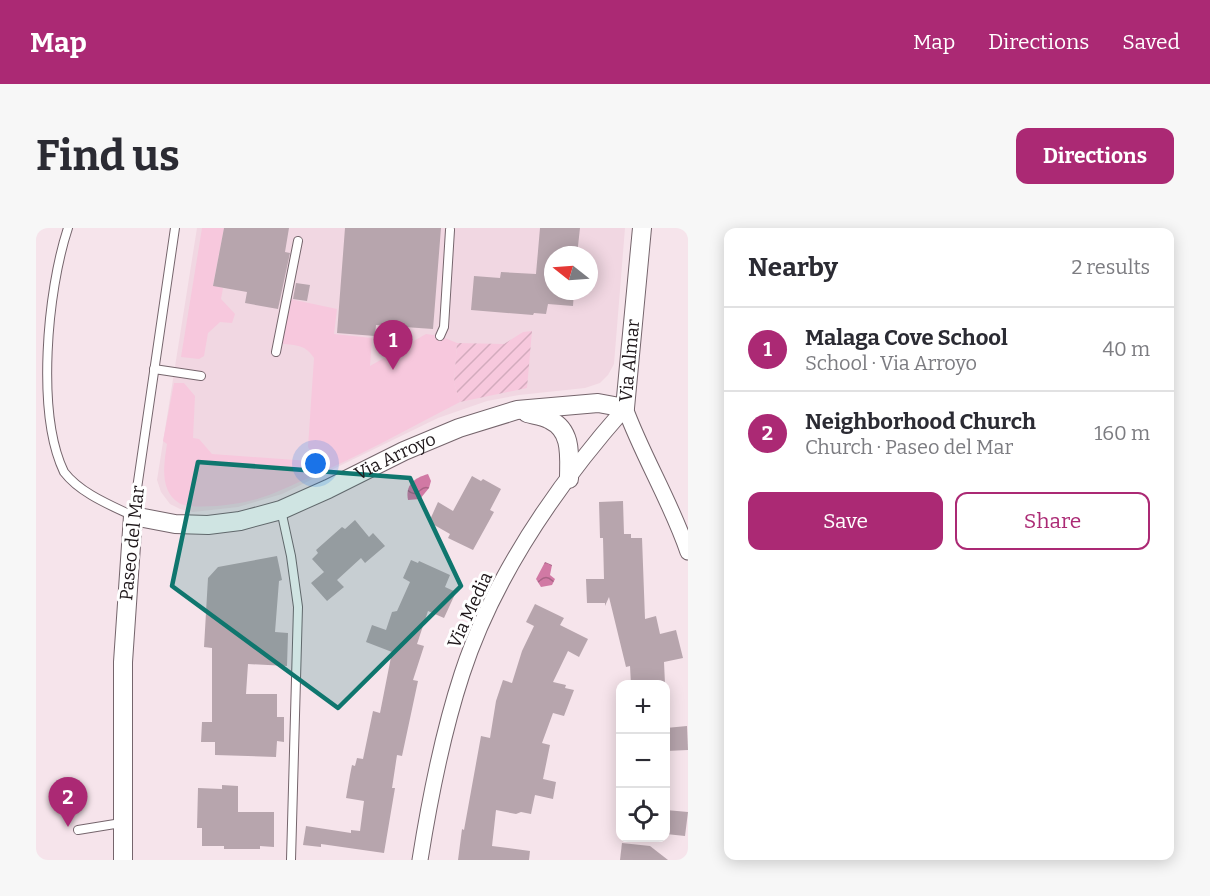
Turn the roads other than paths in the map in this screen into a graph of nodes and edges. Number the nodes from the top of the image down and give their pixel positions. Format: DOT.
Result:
graph roads {
  1 [pos="68,228"];
  2 [pos="175,228"];
  3 [pos="642,228"];
  4 [pos="450,230"];
  5 [pos="297,241"];
  6 [pos="440,336"];
  7 [pos="276,352"];
  8 [pos="154,369"];
  9 [pos="201,376"];
  10 [pos="625,408"];
  11 [pos="517,410"];
  12 [pos="569,479"];
  13 [pos="281,510"];
  14 [pos="133,516"];
  15 [pos="688,552"];
  16 [pos="123,823"];
  17 [pos="78,830"];
  18 [pos="123,860"];
  19 [pos="291,860"];
  20 [pos="420,860"];
  1 -- 14 [label="lane"];
  2 -- 8 [label="lane, Paseo del Mar"];
  3 -- 10 [label="street, Via Almar"];
  4 -- 6 [label="lane"];
  5 -- 7 [label="lane"];
  8 -- 9 [label="lane"];
  8 -- 14 [label="lane, Paseo del Mar"];
  10 -- 11 [label="street, Via Arroyo"];
  10 -- 12 [label="street, Via Media"];
  10 -- 15 [label="street, Via Almar"];
  11 -- 12 [label="street"];
  11 -- 13 [label="street, Via Arroyo"];
  12 -- 20 [label="street, Via Media"];
  13 -- 14 [label="street, Via Arroyo"];
  13 -- 19 [label="lane"];
  14 -- 16 [label="street, Paseo del Mar"];
  16 -- 17 [label="lane"];
  16 -- 18 [label="street, Paseo del Mar"];
}
